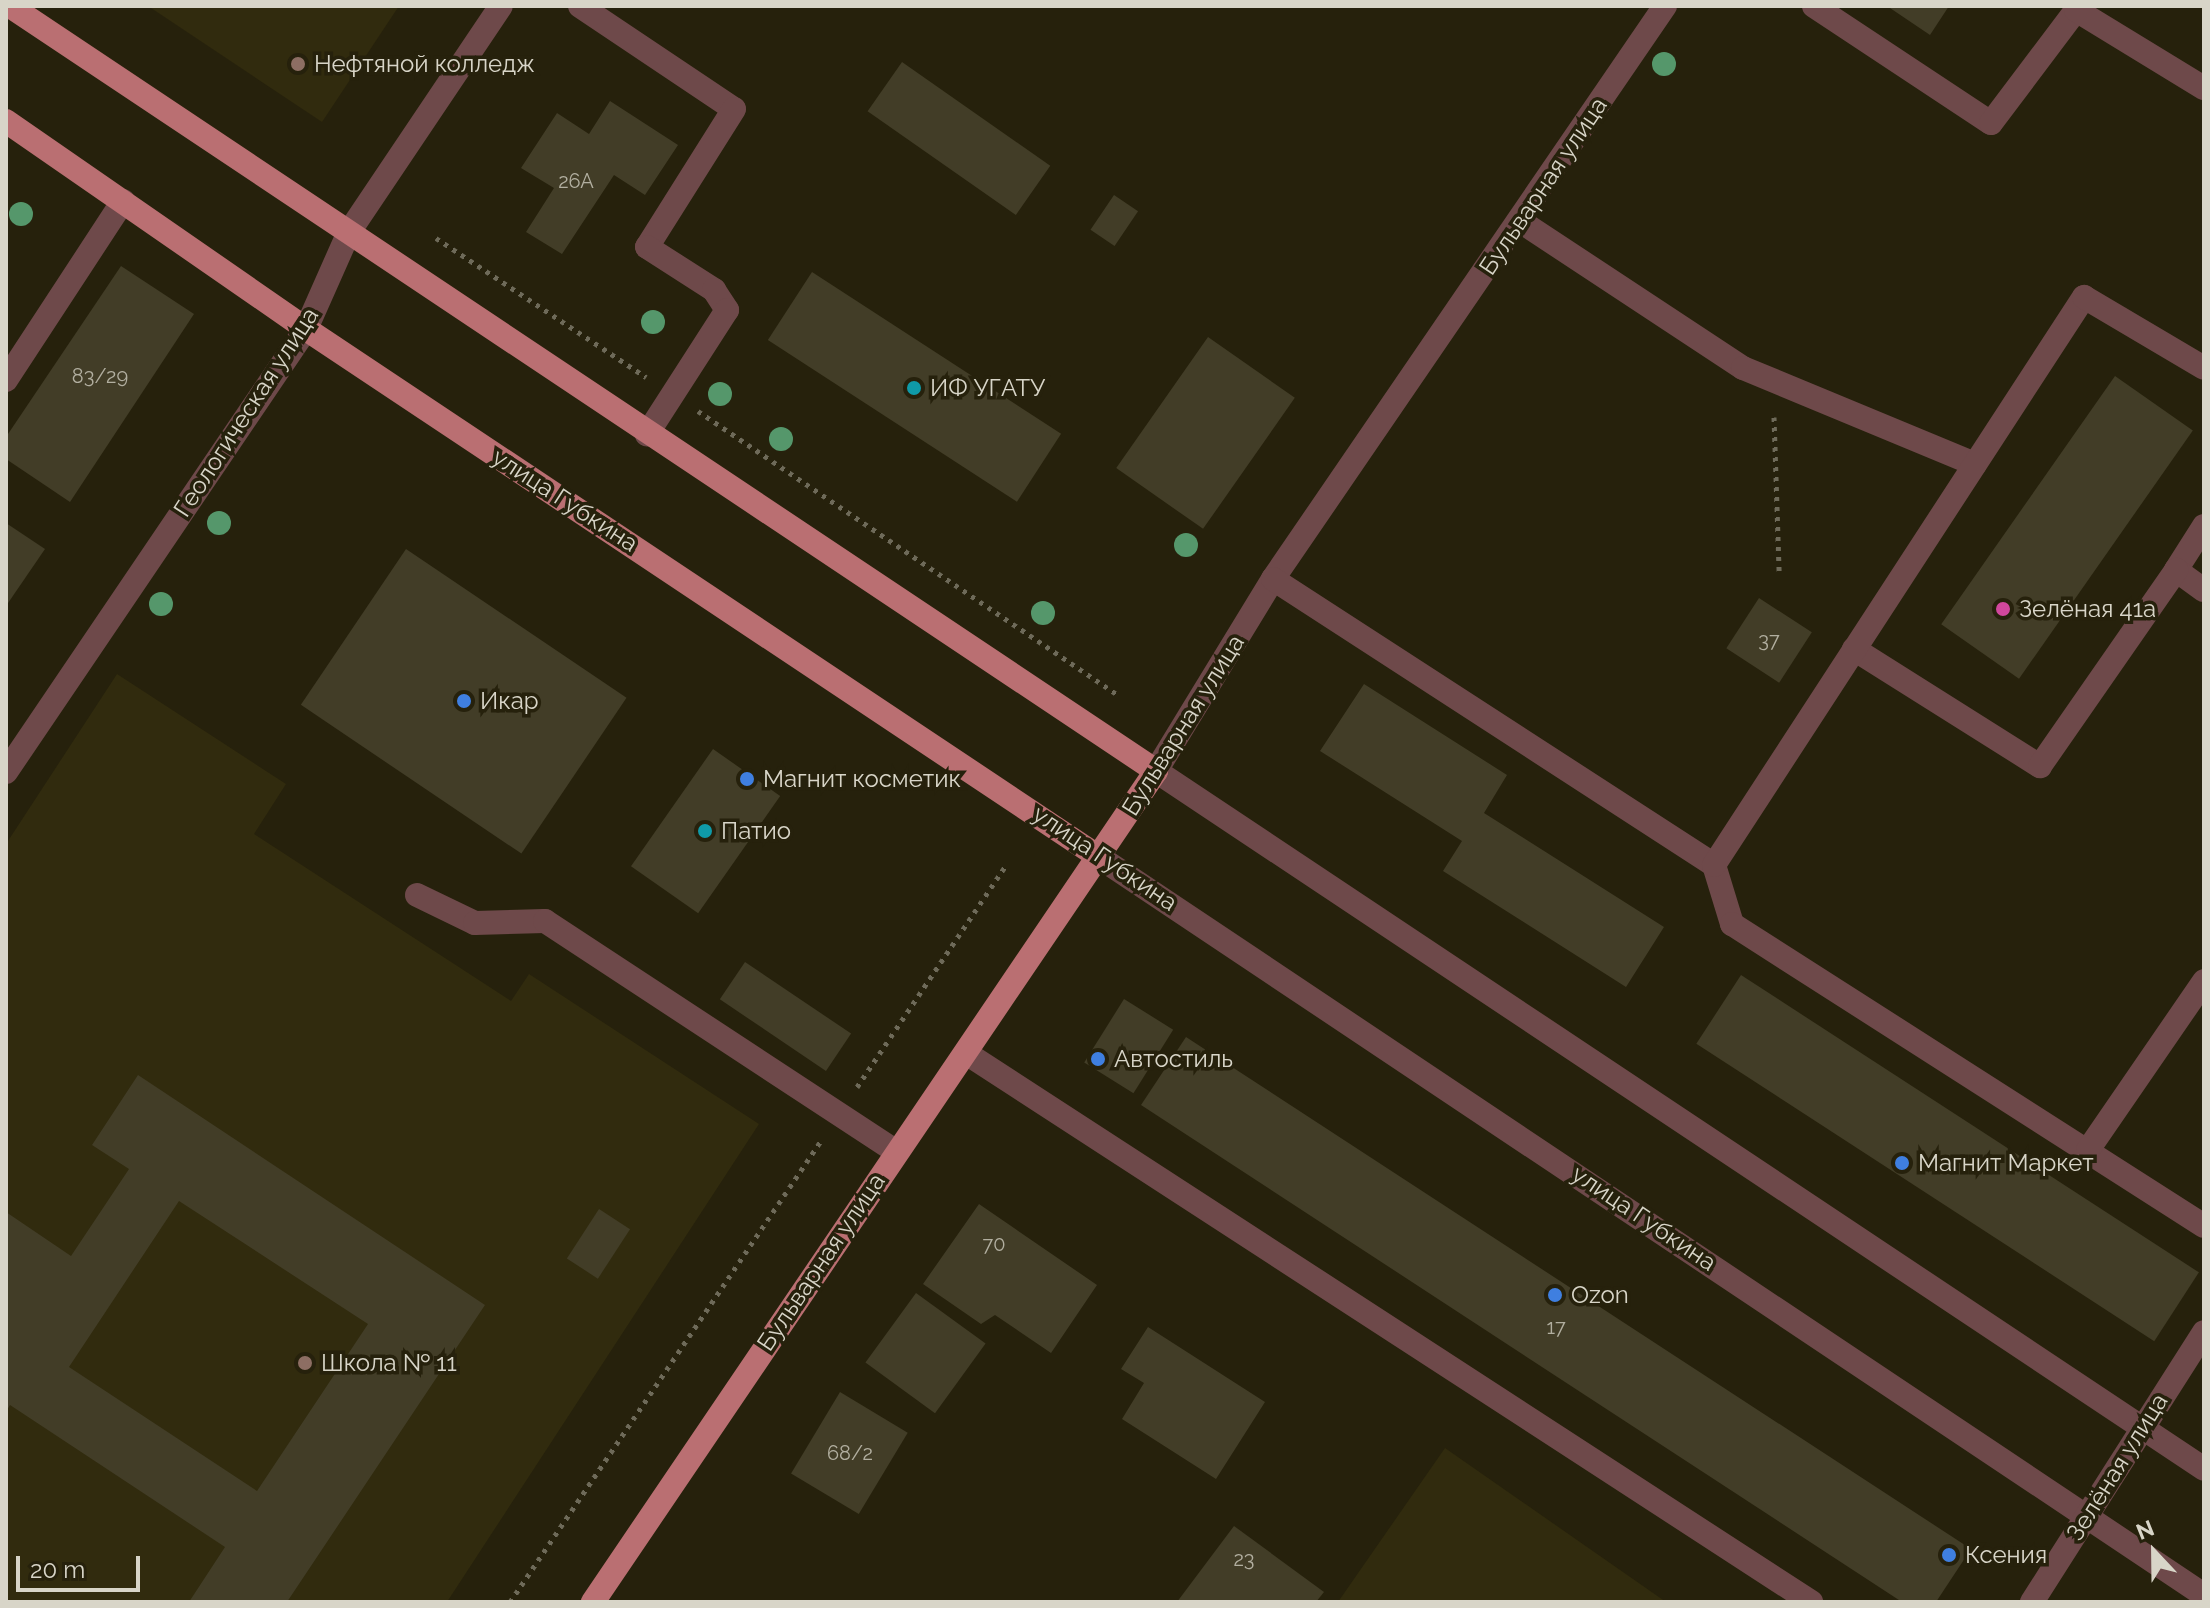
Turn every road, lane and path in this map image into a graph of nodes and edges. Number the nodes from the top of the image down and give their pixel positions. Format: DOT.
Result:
graph roads {
  1 [pos="10,6"];
  2 [pos="501,6"];
  3 [pos="580,6"];
  4 [pos="1665,6"];
  5 [pos="1814,6"];
  6 [pos="2204,88"];
  7 [pos="6,121"];
  8 [pos="123,201"];
  9 [pos="1520,221"];
  10 [pos="349,232"];
  11 [pos="436,238"];
  12 [pos="306,329"];
  13 [pos="2204,368"];
  14 [pos="6,380"];
  15 [pos="1773,380"];
  16 [pos="671,393"];
  17 [pos="647,434"];
  18 [pos="1975,464"];
  19 [pos="2204,526"];
  20 [pos="2176,570"];
  21 [pos="1779,571"];
  22 [pos="1273,579"];
  23 [pos="2204,590"];
  24 [pos="1854,649"];
  25 [pos="1118,695"];
  26 [pos="1156,771"];
  27 [pos="6,772"];
  28 [pos="1099,857"];
  29 [pos="1007,864"];
  30 [pos="1714,865"];
  31 [pos="417,895"];
  32 [pos="2204,981"];
  33 [pos="966,1053"];
  34 [pos="840,1113"];
  35 [pos="2088,1150"];
  36 [pos="895,1151"];
  37 [pos="2204,1226"];
  38 [pos="2204,1332"];
  39 [pos="2142,1427"];
  40 [pos="2204,1469"];
  41 [pos="2088,1513"];
  42 [pos="2204,1595"];
  43 [pos="510,1602"];
  44 [pos="593,1602"];
  45 [pos="1811,1602"];
  46 [pos="2032,1602"];
  1 -- 10 [label="main road"];
  2 -- 10 [label="street, Геологическая улица"];
  3 -- 16 [label="street"];
  4 -- 9 [label="street, Бульварная улица"];
  5 -- 6 [label="street"];
  7 -- 8 [label="main road, улица Губкина"];
  8 -- 12 [label="main road, улица Губкина"];
  8 -- 14 [label="street"];
  9 -- 15 [label="street"];
  9 -- 22 [label="street, Бульварная улица"];
  10 -- 12 [label="street, Геологическая улица"];
  10 -- 17 [label="main road"];
  11 -- 16 [label="path"];
  12 -- 27 [label="street, Геологическая улица"];
  12 -- 28 [label="main road, улица Губкина"];
  13 -- 18 [label="street"];
  15 -- 18 [label="street"];
  15 -- 21 [label="path"];
  16 -- 17 [label="street"];
  16 -- 25 [label="path"];
  17 -- 26 [label="main road"];
  18 -- 24 [label="street"];
  19 -- 20 [label="street"];
  20 -- 23 [label="street"];
  20 -- 24 [label="street"];
  22 -- 26 [label="street, Бульварная улица"];
  22 -- 30 [label="street"];
  24 -- 30 [label="street"];
  26 -- 28 [label="main road, Бульварная улица"];
  26 -- 39 [label="street"];
  28 -- 33 [label="main road, Бульварная улица"];
  28 -- 41 [label="street, улица Губкина"];
  29 -- 34 [label="path"];
  30 -- 35 [label="street"];
  31 -- 34 [label="street"];
  32 -- 35 [label="street"];
  33 -- 36 [label="main road, Бульварная улица"];
  33 -- 45 [label="street"];
  34 -- 36 [label="street"];
  34 -- 43 [label="path"];
  35 -- 37 [label="street"];
  36 -- 44 [label="main road, Бульварная улица"];
  38 -- 39 [label="street, Зелёная улица"];
  39 -- 40 [label="street"];
  39 -- 41 [label="street, Зелёная улица"];
  41 -- 42 [label="street, улица Губкина"];
  41 -- 46 [label="street, Зелёная улица"];
}
